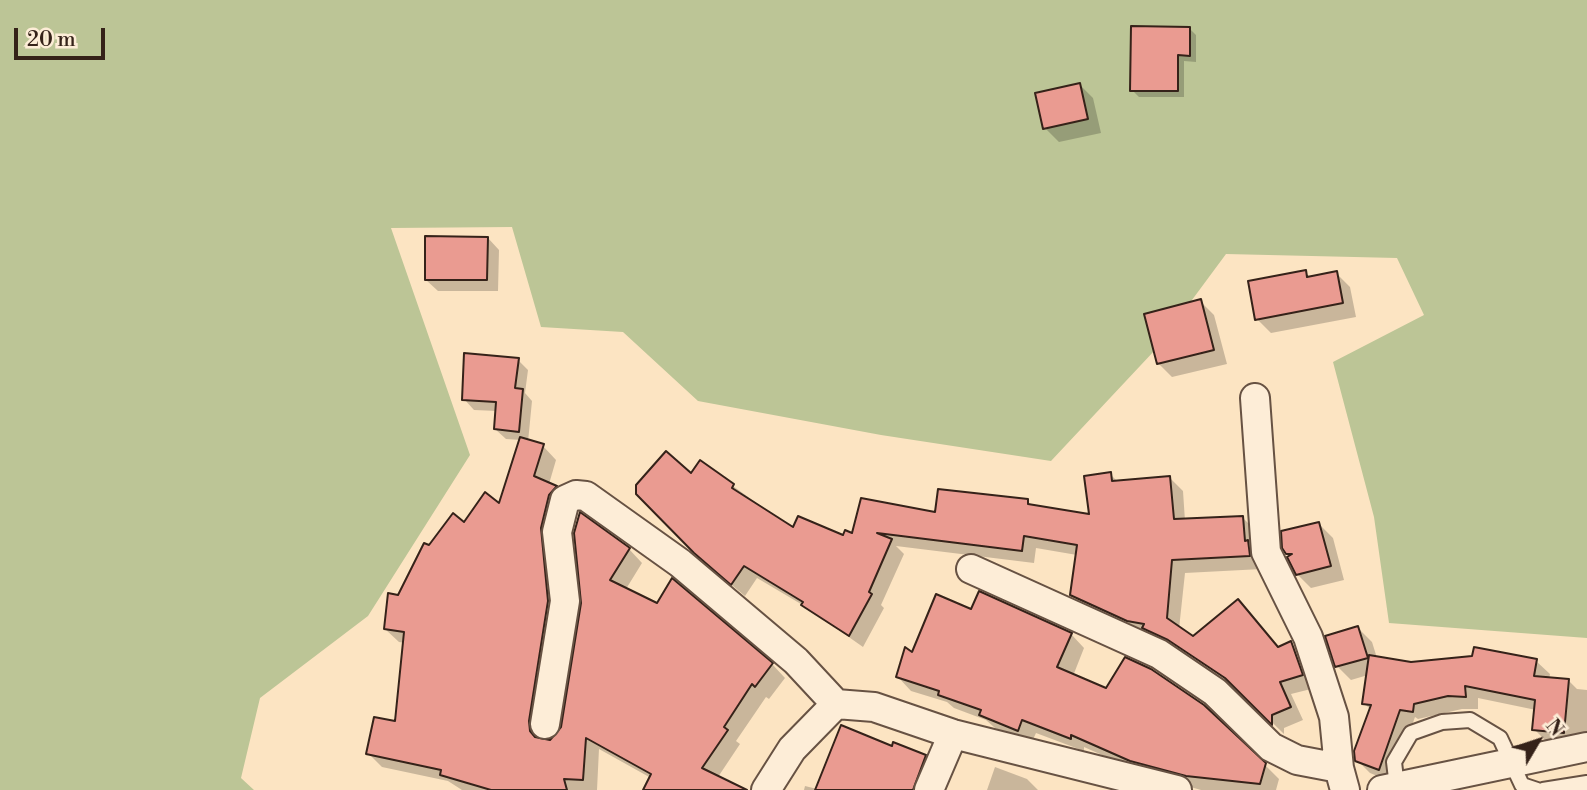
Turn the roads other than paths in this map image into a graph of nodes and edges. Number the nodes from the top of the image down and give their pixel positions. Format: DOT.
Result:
graph roads {
  1 [pos="1255,398"];
  2 [pos="971,569"];
  3 [pos="836,704"];
  4 [pos="545,724"];
  5 [pos="953,734"];
  6 [pos="1587,747"];
  7 [pos="1512,763"];
  8 [pos="1342,779"];
  9 [pos="1587,783"];
  10 [pos="1389,788"];
  11 [pos="766,790"];
  12 [pos="929,790"];
  13 [pos="1177,790"];
  14 [pos="1540,790"];
  1 -- 8 [label="street"];
  2 -- 8 [label="street"];
  3 -- 4 [label="street"];
  3 -- 5 [label="street"];
  3 -- 11 [label="street"];
  5 -- 12 [label="street"];
  5 -- 13 [label="street"];
  6 -- 7 [label="street"];
  7 -- 10 [label="street"];
  7 -- 10 [label="lane"];
  7 -- 14 [label="lane"];
  9 -- 14 [label="lane"];
}
